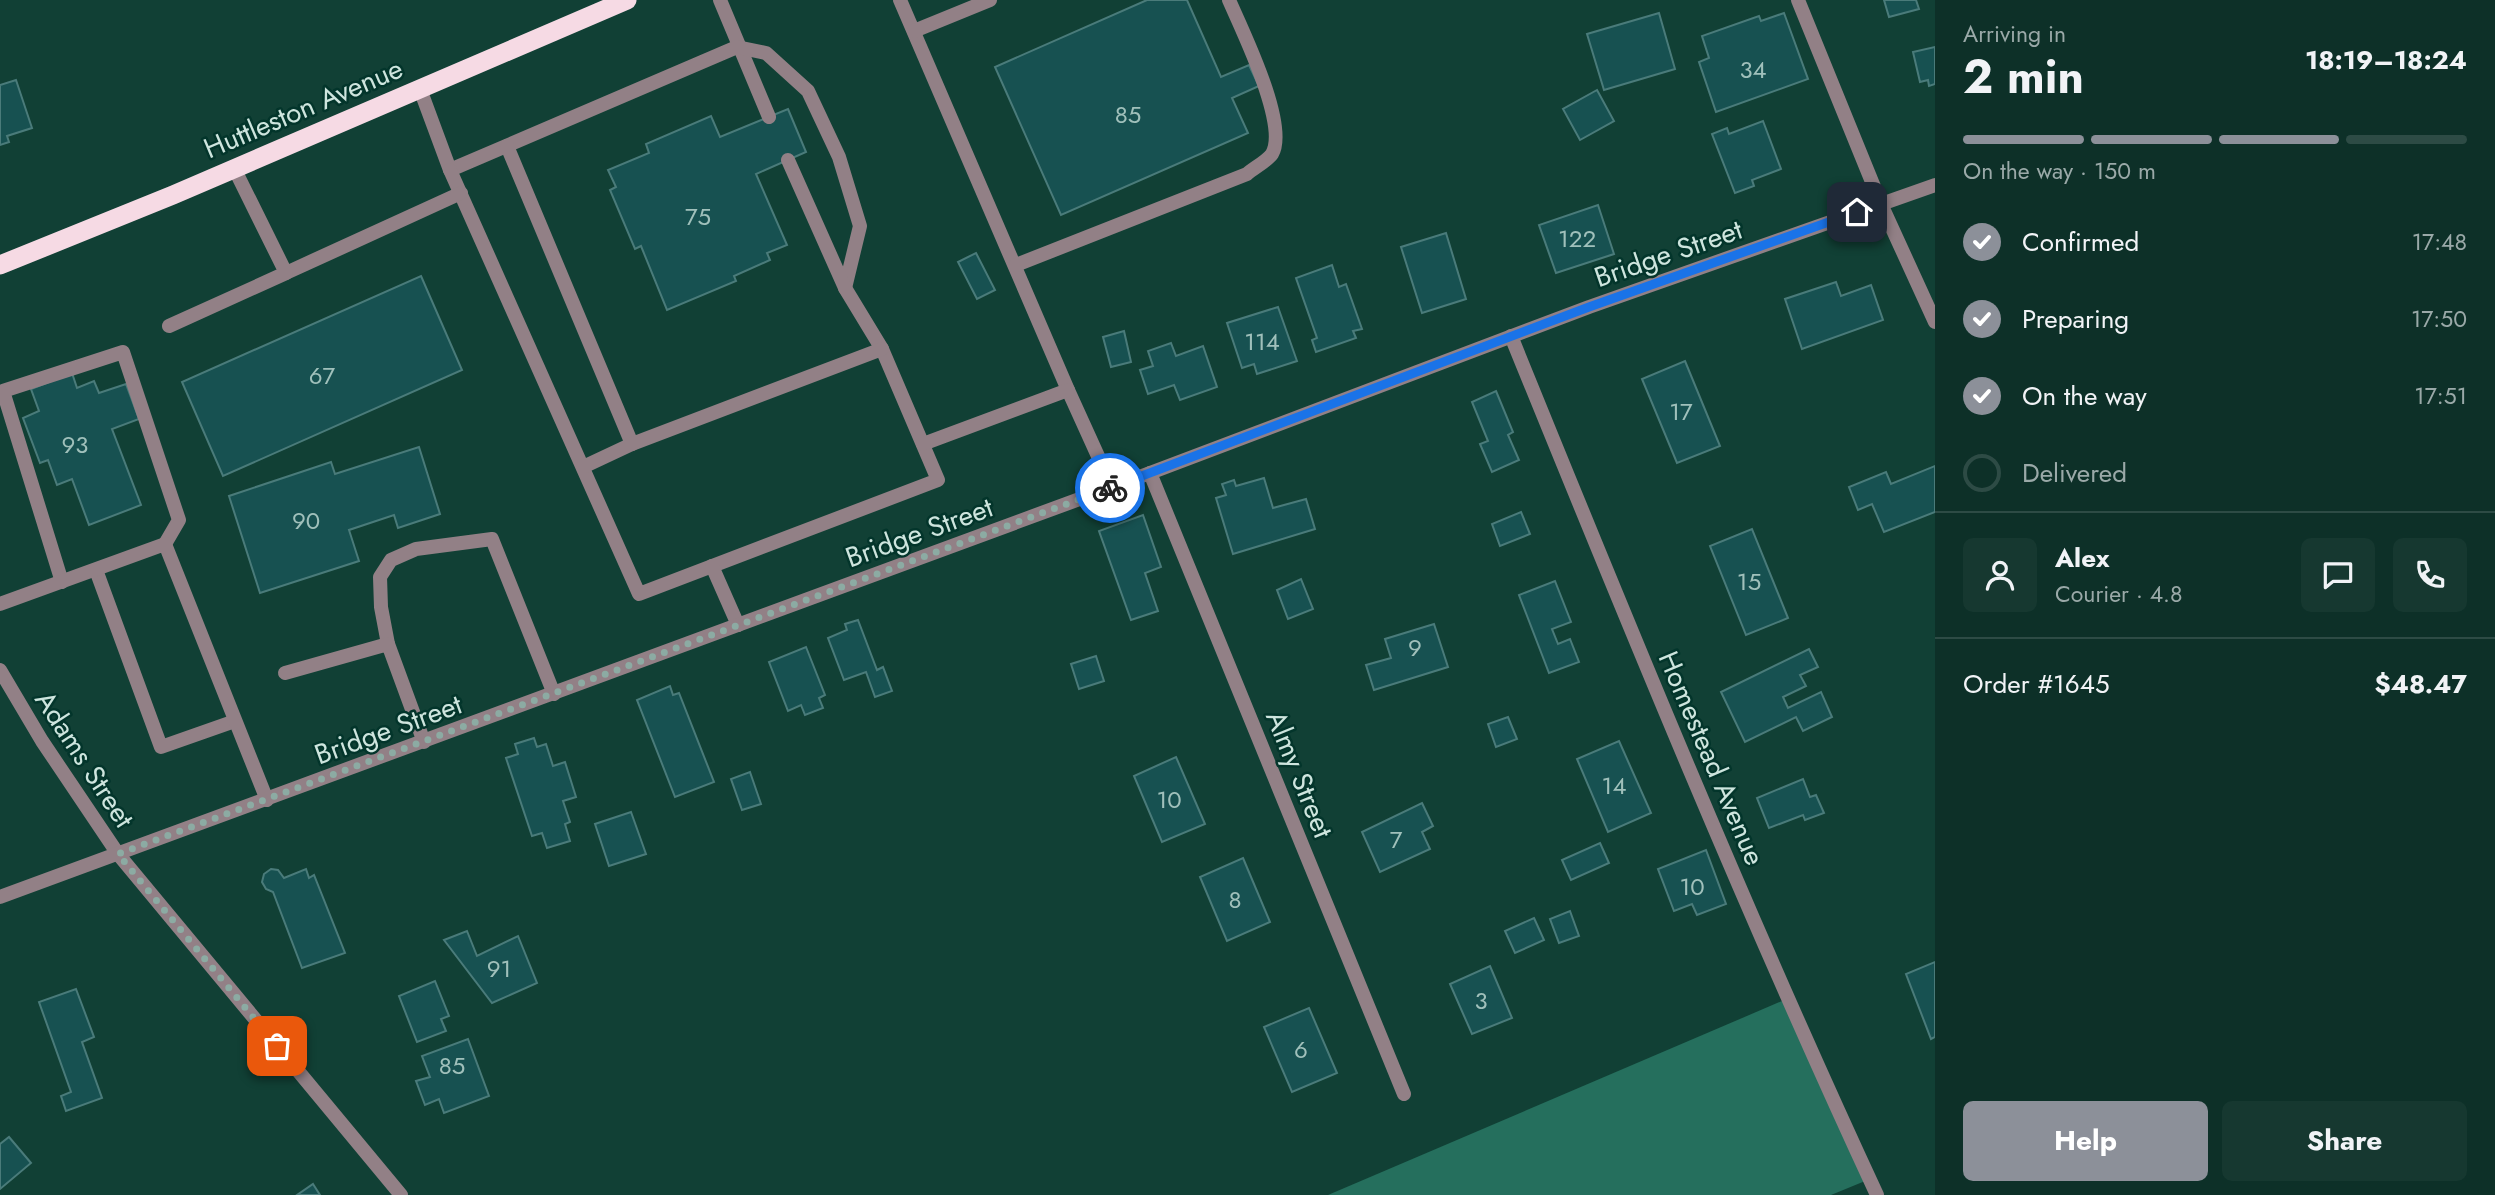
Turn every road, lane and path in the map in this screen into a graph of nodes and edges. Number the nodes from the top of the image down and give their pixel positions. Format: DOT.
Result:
graph roads {
  1 [pos="627,0"];
  2 [pos="720,0"];
  3 [pos="900,0"];
  4 [pos="990,0"];
  5 [pos="1229,0"];
  6 [pos="1798,0"];
  7 [pos="914,32"];
  8 [pos="737,47"];
  9 [pos="420,89"];
  10 [pos="769,117"];
  11 [pos="507,146"];
  12 [pos="788,160"];
  13 [pos="234,168"];
  14 [pos="450,170"];
  15 [pos="1935,185"];
  16 [pos="461,193"];
  17 [pos="1881,204"];
  18 [pos="0,265"];
  19 [pos="1016,265"];
  20 [pos="286,274"];
  21 [pos="845,288"];
  22 [pos="1935,322"];
  23 [pos="169,326"];
  24 [pos="1511,336"];
  25 [pos="882,349"];
  26 [pos="1068,390"];
  27 [pos="632,444"];
  28 [pos="923,444"];
  29 [pos="583,467"];
  30 [pos="1150,473"];
  31 [pos="1112,487"];
  32 [pos="165,544"];
  33 [pos="712,566"];
  34 [pos="96,570"];
  35 [pos="61,582"];
  36 [pos="0,604"];
  37 [pos="738,625"];
  38 [pos="387,644"];
  39 [pos="0,670"];
  40 [pos="285,673"];
  41 [pos="554,694"];
  42 [pos="235,721"];
  43 [pos="424,742"];
  44 [pos="267,800"];
  45 [pos="118,854"];
  46 [pos="0,897"];
  47 [pos="1404,1094"];
  48 [pos="401,1195"];
  49 [pos="1877,1195"];
  1 -- 9 [label="highway, Huttleston Avenue"];
  2 -- 8 [label="street"];
  3 -- 7 [label="street"];
  4 -- 7 [label="street"];
  5 -- 19 [label="street"];
  6 -- 17 [label="street"];
  7 -- 19 [label="street"];
  8 -- 10 [label="street"];
  8 -- 11 [label="street"];
  8 -- 21 [label="street"];
  9 -- 13 [label="highway, Huttleston Avenue"];
  9 -- 14 [label="street"];
  11 -- 14 [label="street"];
  11 -- 27 [label="street"];
  12 -- 21 [label="street"];
  13 -- 18 [label="highway, Huttleston Avenue"];
  13 -- 20 [label="street"];
  14 -- 16 [label="street"];
  15 -- 17 [label="street, Bridge Street"];
  16 -- 20 [label="street"];
  16 -- 29 [label="street"];
  17 -- 22 [label="street"];
  17 -- 24 [label="street, Bridge Street"];
  19 -- 26 [label="street"];
  20 -- 23 [label="street"];
  21 -- 25 [label="street"];
  24 -- 30 [label="street, Bridge Street"];
  24 -- 49 [label="street, Homestead Avenue"];
  25 -- 27 [label="street"];
  25 -- 28 [label="street"];
  26 -- 28 [label="street"];
  26 -- 31 [label="street"];
  27 -- 29 [label="street"];
  28 -- 33 [label="street"];
  29 -- 33 [label="street"];
  30 -- 31 [label="street, Bridge Street"];
  30 -- 47 [label="street, Almy Street"];
  31 -- 37 [label="street, Bridge Street"];
  32 -- 34 [label="street"];
  32 -- 35 [label="street"];
  32 -- 42 [label="street"];
  33 -- 37 [label="street"];
  34 -- 35 [label="street"];
  34 -- 42 [label="street"];
  35 -- 36 [label="street"];
  37 -- 41 [label="street, Bridge Street"];
  38 -- 40 [label="street"];
  38 -- 41 [label="street"];
  38 -- 43 [label="street"];
  39 -- 45 [label="street, Adams Street"];
  41 -- 43 [label="street, Bridge Street"];
  42 -- 44 [label="street"];
  43 -- 44 [label="street, Bridge Street"];
  44 -- 45 [label="street, Bridge Street"];
  45 -- 46 [label="street, Bridge Street"];
  45 -- 48 [label="street, Adams Street"];
}
